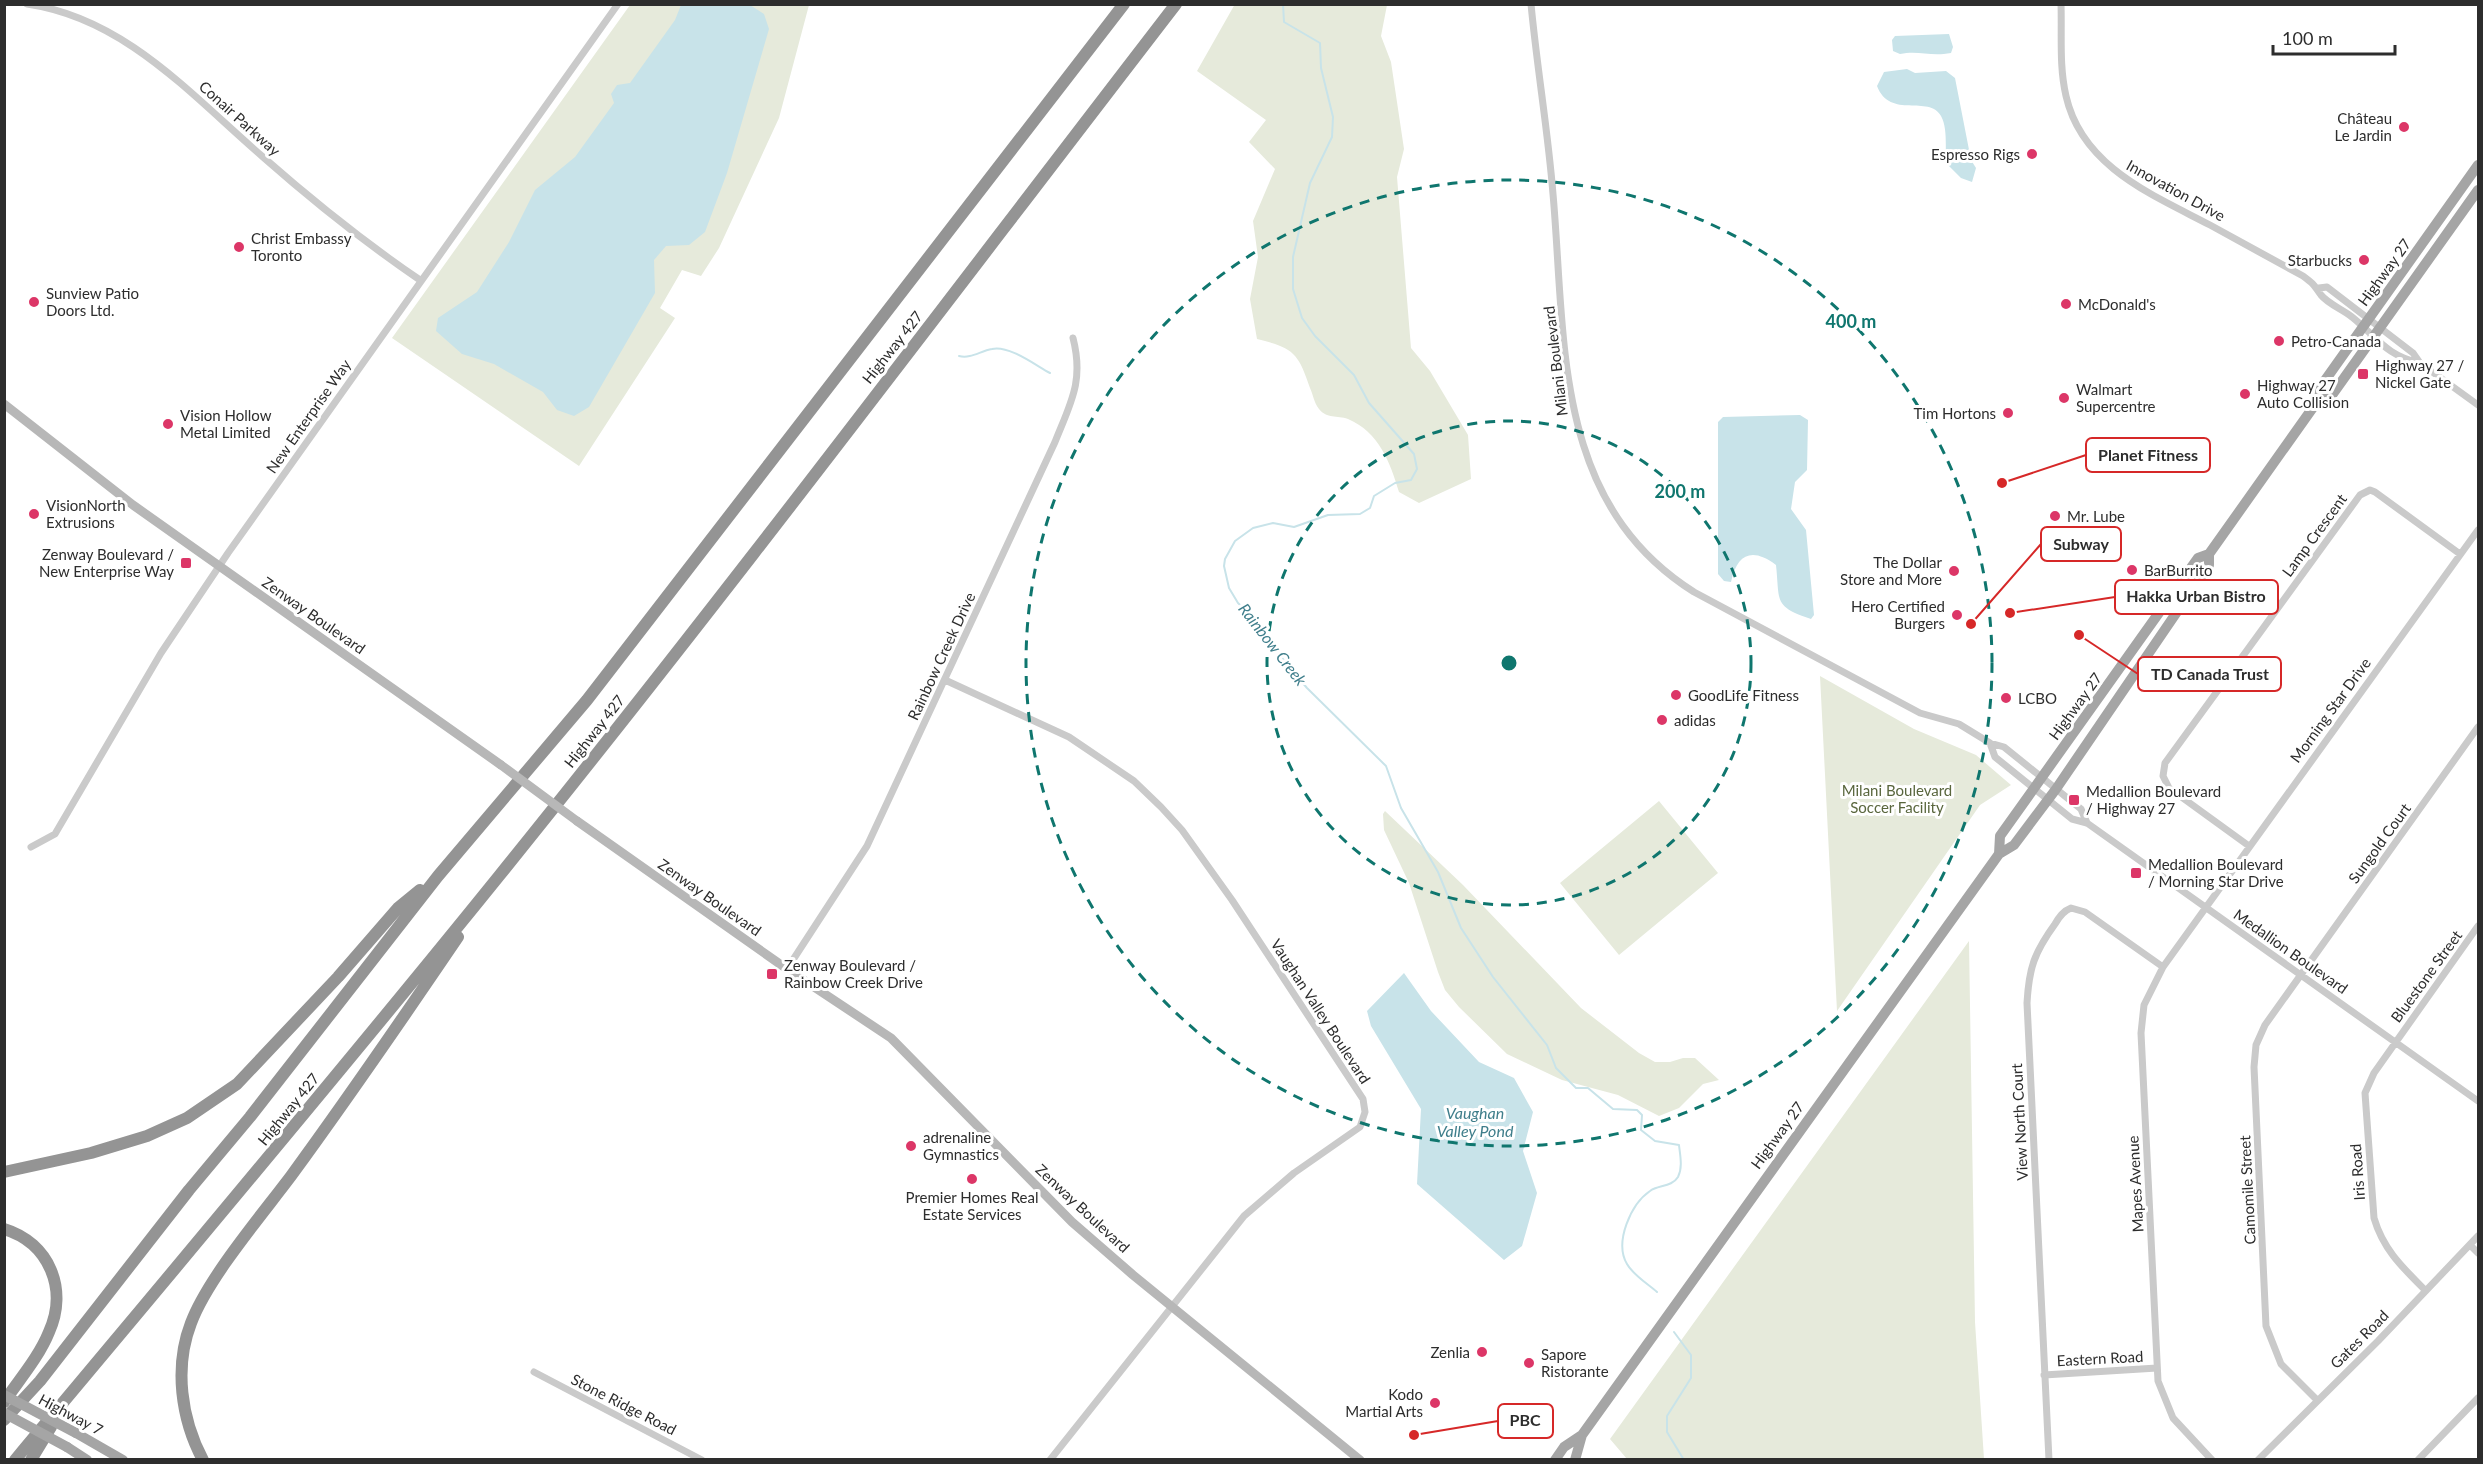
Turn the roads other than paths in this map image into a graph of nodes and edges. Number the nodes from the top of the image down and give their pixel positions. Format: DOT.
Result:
graph roads {
  1 [pos="27,4"];
  2 [pos="618,4"];
  3 [pos="1124,4"];
  4 [pos="1176,4"];
  5 [pos="1532,4"];
  6 [pos="2061,4"];
  7 [pos="2478,165"];
  8 [pos="2478,190"];
  9 [pos="420,280"];
  10 [pos="2366,322"];
  11 [pos="2377,333"];
  12 [pos="1073,338"];
  13 [pos="2420,363"];
  14 [pos="2319,399"];
  15 [pos="4,404"];
  16 [pos="2478,405"];
  17 [pos="2478,530"];
  18 [pos="2209,554"];
  19 [pos="2460,554"];
  20 [pos="220,566"];
  21 [pos="945,680"];
  22 [pos="2478,727"];
  23 [pos="2476,736"];
  24 [pos="1990,743"];
  25 [pos="2042,778"];
  26 [pos="2056,789"];
  27 [pos="2033,791"];
  28 [pos="2048,801"];
  29 [pos="2087,823"];
  30 [pos="2249,846"];
  31 [pos="31,847"];
  32 [pos="1998,854"];
  33 [pos="438,876"];
  34 [pos="498,878"];
  35 [pos="2206,907"];
  36 [pos="2478,926"];
  37 [pos="2163,967"];
  38 [pos="787,969"];
  39 [pos="2301,975"];
  40 [pos="2395,1042"];
  41 [pos="2478,1101"];
  42 [pos="4,1172"];
  43 [pos="4,1229"];
  44 [pos="2478,1236"];
  45 [pos="2470,1245"];
  46 [pos="2478,1253"];
  47 [pos="2425,1290"];
  48 [pos="1171,1306"];
  49 [pos="2157,1368"];
  50 [pos="534,1372"];
  51 [pos="2044,1375"];
  52 [pos="72,1393"];
  53 [pos="4,1395"];
  54 [pos="2478,1398"];
  55 [pos="2317,1400"];
  56 [pos="4,1402"];
  57 [pos="4,1413"];
  58 [pos="4,1420"];
  59 [pos="1582,1435"];
  60 [pos="15,1460"];
  61 [pos="32,1460"];
  62 [pos="87,1460"];
  63 [pos="123,1460"];
  64 [pos="203,1460"];
  65 [pos="702,1460"];
  66 [pos="1050,1460"];
  67 [pos="1360,1460"];
  68 [pos="1555,1460"];
  69 [pos="1575,1460"];
  70 [pos="2049,1460"];
  71 [pos="2212,1460"];
  72 [pos="2258,1460"];
  73 [pos="2418,1460"];
  1 -- 9 [label="street, Conair Parkway"];
  2 -- 9 [label="street, New Enterprise Way"];
  3 -- 33 [label="highway, Highway 427"];
  4 -- 34 [label="highway, Highway 427"];
  5 -- 24 [label="street, Milani Boulevard"];
  6 -- 10 [label="street, Innovation Drive"];
  7 -- 10 [label="main road, Highway 27"];
  8 -- 11 [label="main road, Highway 27"];
  9 -- 20 [label="street, New Enterprise Way"];
  10 -- 11 [label="street, Innovation Drive"];
  10 -- 11 [label="street"];
  10 -- 14 [label="main road, Highway 27"];
  11 -- 13 [label="street"];
  11 -- 13 [label="street"];
  11 -- 14 [label="main road, Highway 27"];
  12 -- 21 [label="street, Rainbow Creek Drive"];
  13 -- 16 [label="street"];
  14 -- 18 [label="main road, Highway 27"];
  15 -- 20 [label="street, Zenway Boulevard"];
  17 -- 19 [label="street, Morning Star Drive"];
  18 -- 25 [label="main road, Highway 27"];
  18 -- 26 [label="main road, Highway 27"];
  19 -- 30 [label="street, Morning Star Drive"];
  19 -- 30 [label="street, Lamp Crescent"];
  20 -- 31 [label="street, New Enterprise Way"];
  20 -- 38 [label="street, Zenway Boulevard, bridge"];
  21 -- 38 [label="street, Rainbow Creek Drive"];
  21 -- 48 [label="street, Vaughan Valley Boulevard"];
  22 -- 23 [label="street, Sungold Court"];
  23 -- 39 [label="street, Sungold Court"];
  24 -- 25 [label="street, Milani Boulevard"];
  24 -- 27 [label="street, Milani Boulevard"];
  25 -- 26 [label="street, Medallion Boulevard"];
  25 -- 27 [label="main road, Highway 27"];
  26 -- 28 [label="main road, Highway 27"];
  26 -- 29 [label="street, Medallion Boulevard"];
  27 -- 28 [label="street, Medallion Boulevard"];
  27 -- 32 [label="main road, Highway 27"];
  28 -- 29 [label="street, Medallion Boulevard"];
  28 -- 32 [label="main road, Highway 27"];
  29 -- 35 [label="street, Medallion Boulevard"];
  30 -- 35 [label="street, Morning Star Drive"];
  32 -- 59 [label="main road, Highway 27"];
  33 -- 42 [label="highway"];
  33 -- 58 [label="highway, Highway 427"];
  34 -- 52 [label="highway, Highway 427"];
  34 -- 64 [label="highway"];
  35 -- 37 [label="street, Mapes Avenue"];
  35 -- 39 [label="street, Medallion Boulevard"];
  36 -- 40 [label="street, Bluestone Street"];
  37 -- 49 [label="street, Mapes Avenue"];
  37 -- 51 [label="street, View North Court"];
  38 -- 48 [label="street, Zenway Boulevard"];
  39 -- 40 [label="street, Medallion Boulevard"];
  39 -- 55 [label="street, Camomile Street"];
  40 -- 41 [label="street, Medallion Boulevard"];
  40 -- 47 [label="street, Iris Road"];
  43 -- 56 [label="highway"];
  44 -- 45 [label="street, Gates Road"];
  45 -- 46 [label="street"];
  45 -- 47 [label="street, Gates Road"];
  47 -- 55 [label="street, Gates Road"];
  48 -- 66 [label="street, Vaughan Valley Boulevard"];
  48 -- 67 [label="street, Zenway Boulevard"];
  49 -- 51 [label="street, Eastern Road"];
  49 -- 71 [label="street, Mapes Avenue"];
  50 -- 65 [label="street, Stone Ridge Road"];
  51 -- 70 [label="street, View North Court"];
  52 -- 60 [label="highway, Highway 427"];
  52 -- 61 [label="highway"];
  53 -- 63 [label="main road, Highway 7, bridge"];
  54 -- 73 [label="street"];
  55 -- 72 [label="street, Gates Road"];
  57 -- 62 [label="main road, Highway 7, bridge"];
  59 -- 68 [label="main road, Highway 27"];
  59 -- 69 [label="main road, Highway 27"];
}
